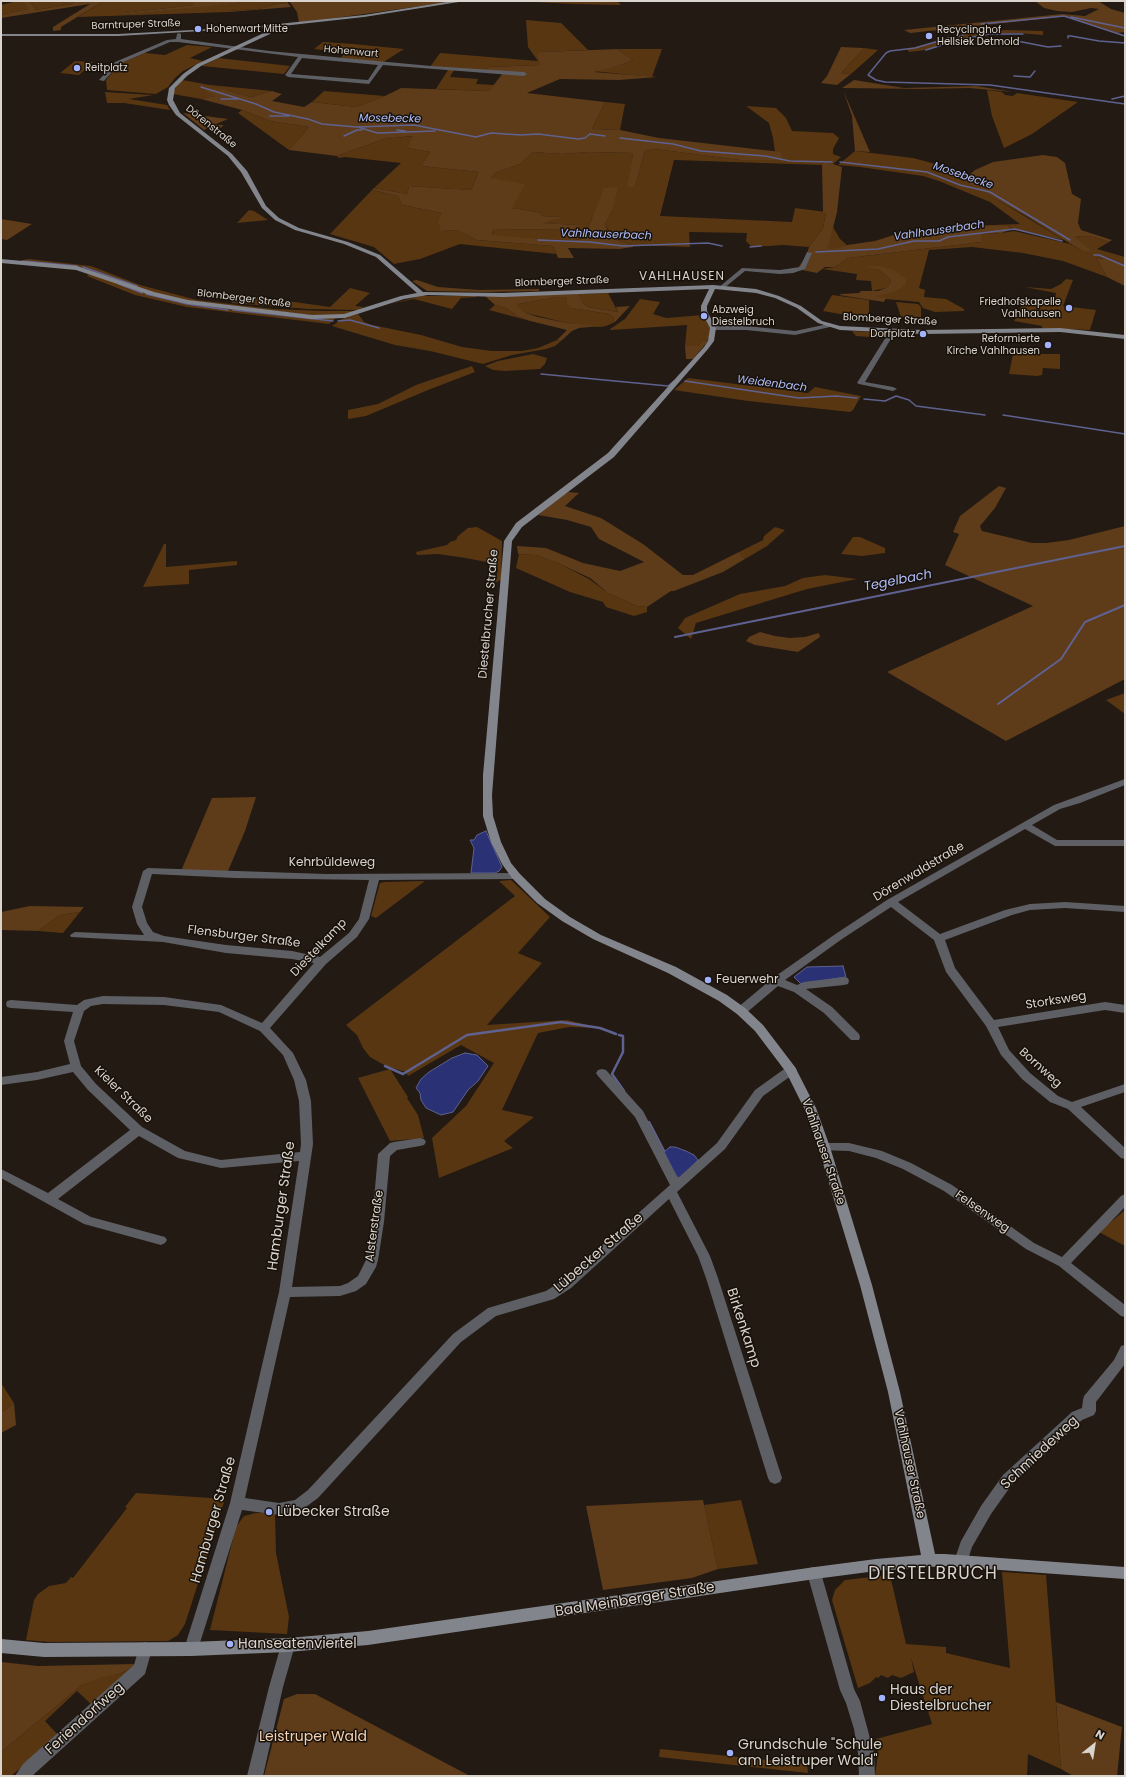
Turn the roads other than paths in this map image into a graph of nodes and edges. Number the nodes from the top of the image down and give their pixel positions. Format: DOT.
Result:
graph roads {
  1 [pos="463,1"];
  2 [pos="271,26"];
  3 [pos="180,32"];
  4 [pos="1,35"];
  5 [pos="178,40"];
  6 [pos="234,48"];
  7 [pos="301,56"];
  8 [pos="382,63"];
  9 [pos="524,74"];
  10 [pos="102,80"];
  11 [pos="809,253"];
  12 [pos="1,261"];
  13 [pos="717,288"];
  14 [pos="422,294"];
  15 [pos="828,326"];
  16 [pos="713,328"];
  17 [pos="890,331"];
  18 [pos="1125,336"];
  19 [pos="893,389"];
  20 [pos="1125,782"];
  21 [pos="1025,825"];
  22 [pos="496,842"];
  23 [pos="1125,843"];
  24 [pos="148,871"];
  25 [pos="516,876"];
  26 [pos="375,877"];
  27 [pos="891,902"];
  28 [pos="1125,909"];
  29 [pos="75,935"];
  30 [pos="939,938"];
  31 [pos="163,940"];
  32 [pos="322,961"];
  33 [pos="777,981"];
  34 [pos="844,981"];
  35 [pos="798,989"];
  36 [pos="11,1004"];
  37 [pos="79,1009"];
  38 [pos="1125,1009"];
  39 [pos="741,1011"];
  40 [pos="991,1024"];
  41 [pos="264,1028"];
  42 [pos="855,1037"];
  43 [pos="76,1066"];
  44 [pos="791,1070"];
  45 [pos="602,1073"];
  46 [pos="1,1081"];
  47 [pos="1125,1088"];
  48 [pos="1072,1106"];
  49 [pos="138,1130"];
  50 [pos="420,1142"];
  51 [pos="824,1147"];
  52 [pos="1125,1155"];
  53 [pos="304,1156"];
  54 [pos="1,1173"];
  55 [pos="673,1188"];
  56 [pos="1125,1199"];
  57 [pos="48,1200"];
  58 [pos="161,1240"];
  59 [pos="1063,1263"];
  60 [pos="286,1292"];
  61 [pos="1125,1312"];
  62 [pos="1125,1350"];
  63 [pos="775,1478"];
  64 [pos="237,1503"];
  65 [pos="929,1561"];
  66 [pos="961,1561"];
  67 [pos="1125,1572"];
  68 [pos="814,1573"];
  69 [pos="288,1645"];
  70 [pos="1,1646"];
  71 [pos="191,1649"];
  72 [pos="144,1654"];
  73 [pos="24,1776"];
  74 [pos="255,1776"];
  75 [pos="867,1776"];
  1 -- 2 [label="street, Barntruper Straße"];
  2 -- 3 [label="street, Barntruper Straße"];
  2 -- 6 [label="street, Dörenstraße"];
  3 -- 4 [label="street, Barntruper Straße"];
  3 -- 5 [label="street"];
  5 -- 6 [label="street, Hohenwart"];
  5 -- 10 [label="street, Hohenwart"];
  6 -- 7 [label="street, Hohenwart"];
  6 -- 14 [label="street, Dörenstraße"];
  7 -- 8 [label="street, Hohenwart"];
  7 -- 8 [label="street"];
  8 -- 9 [label="street, Hohenwart"];
  11 -- 13 [label="street"];
  12 -- 14 [label="street, Blomberger Straße"];
  13 -- 14 [label="street, Blomberger Straße"];
  13 -- 15 [label="street, Blomberger Straße"];
  13 -- 16 [label="street"];
  15 -- 16 [label="street"];
  15 -- 17 [label="street, Blomberger Straße"];
  16 -- 22 [label="street, Diestelbrucher Straße"];
  17 -- 18 [label="street, Blomberger Straße"];
  17 -- 19 [label="street"];
  20 -- 21 [label="street, Dörenwaldstraße"];
  21 -- 23 [label="street"];
  21 -- 27 [label="street, Dörenwaldstraße"];
  22 -- 25 [label="street, Vahlhauser Straße"];
  24 -- 26 [label="street, Kehrbüldeweg"];
  24 -- 31 [label="street, Flensburger Straße"];
  25 -- 26 [label="street, Kehrbüldeweg"];
  25 -- 39 [label="street, Vahlhauser Straße"];
  26 -- 32 [label="street, Diestelkamp"];
  27 -- 30 [label="street"];
  27 -- 33 [label="street, Dörenwaldstraße"];
  28 -- 30 [label="street"];
  29 -- 31 [label="street, Flensburger Straße"];
  30 -- 40 [label="street, Bornweg"];
  31 -- 32 [label="street, Flensburger Straße"];
  32 -- 41 [label="street, Diestelkamp"];
  33 -- 35 [label="street"];
  33 -- 39 [label="street, Dörenwaldstraße"];
  34 -- 35 [label="street"];
  35 -- 42 [label="street"];
  36 -- 37 [label="street, Hamburger Straße"];
  37 -- 41 [label="street, Hamburger Straße"];
  37 -- 43 [label="street, Kieler Straße"];
  38 -- 40 [label="street, Storksweg"];
  39 -- 44 [label="street, Vahlhauser Straße"];
  40 -- 48 [label="street, Bornweg"];
  41 -- 53 [label="street, Hamburger Straße"];
  43 -- 46 [label="street"];
  43 -- 49 [label="street, Kieler Straße"];
  44 -- 51 [label="street, Vahlhauser Straße"];
  44 -- 55 [label="street, Lübecker Straße"];
  45 -- 55 [label="street"];
  47 -- 48 [label="street"];
  48 -- 52 [label="street, Bornweg"];
  49 -- 53 [label="street, Kieler Straße"];
  49 -- 57 [label="street"];
  50 -- 60 [label="street, Alsterstraße"];
  51 -- 59 [label="street, Felsenweg"];
  51 -- 65 [label="street, Vahlhauser Straße"];
  53 -- 60 [label="street, Hamburger Straße"];
  54 -- 57 [label="street"];
  55 -- 63 [label="street, Birkenkamp"];
  55 -- 64 [label="street, Lübecker Straße"];
  56 -- 59 [label="street"];
  57 -- 58 [label="street"];
  59 -- 61 [label="street, Felsenweg"];
  60 -- 64 [label="street, Hamburger Straße"];
  62 -- 66 [label="street, Schmiedeweg"];
  64 -- 71 [label="street, Hamburger Straße"];
  65 -- 66 [label="street, Bad Meinberger Straße"];
  65 -- 68 [label="street, Bad Meinberger Straße"];
  66 -- 67 [label="street, Bad Meinberger Straße"];
  68 -- 69 [label="street, Bad Meinberger Straße"];
  68 -- 75 [label="street"];
  69 -- 71 [label="street, Bad Meinberger Straße"];
  69 -- 74 [label="street"];
  70 -- 72 [label="street, Bad Meinberger Straße"];
  71 -- 72 [label="street, Bad Meinberger Straße"];
  72 -- 73 [label="street, Feriendorfweg"];
}
